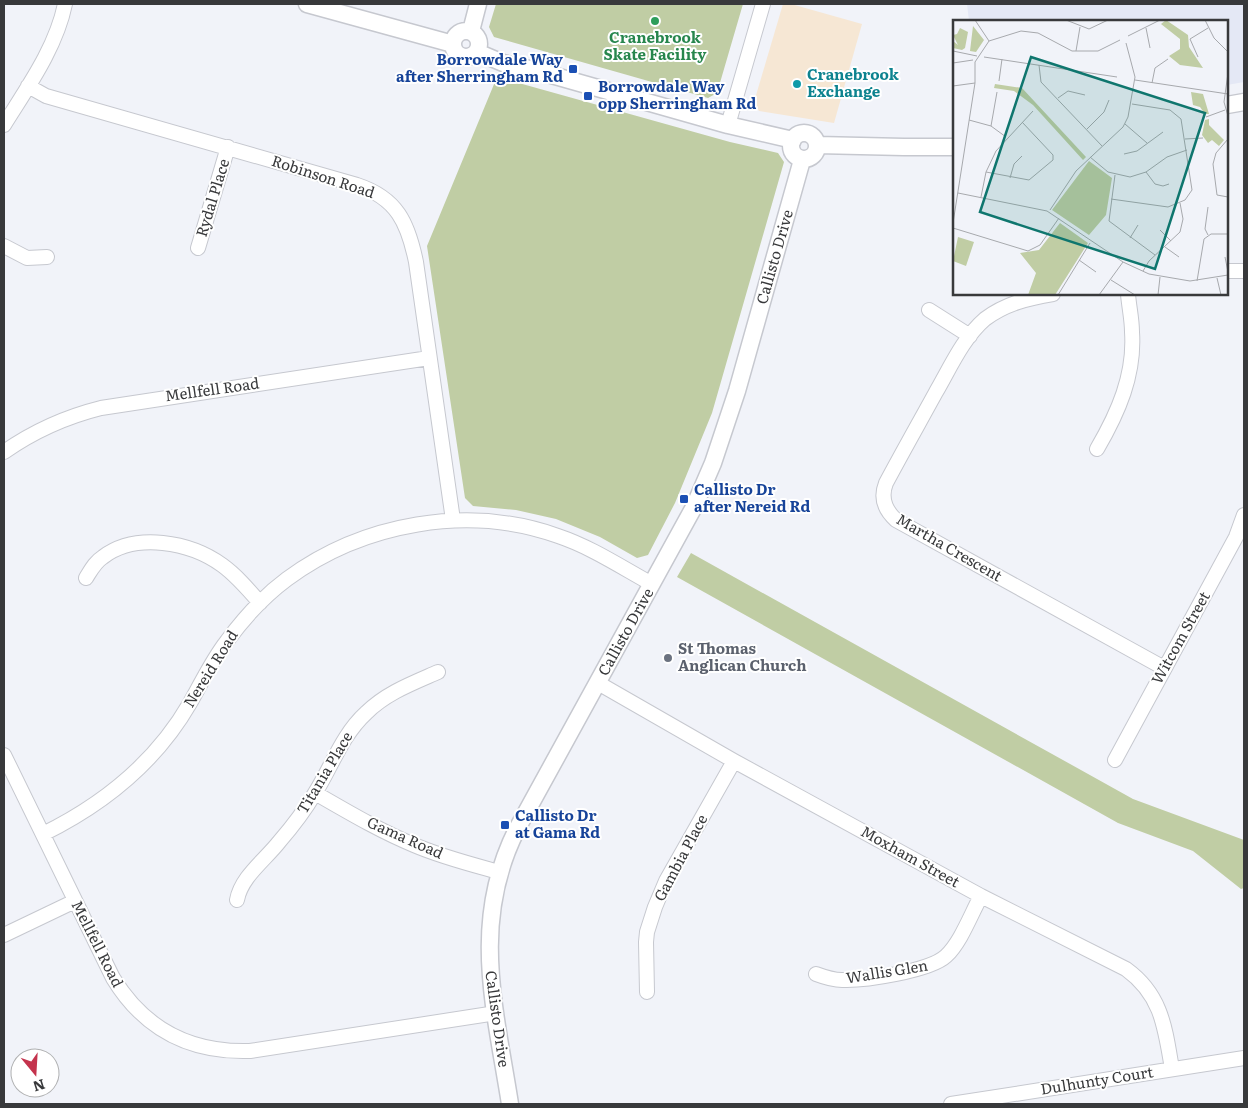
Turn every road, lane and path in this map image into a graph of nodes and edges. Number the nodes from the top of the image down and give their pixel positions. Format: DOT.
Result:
graph roads {
  1 [pos="65,4"];
  2 [pos="307,4"];
  3 [pos="478,4"];
  4 [pos="763,4"];
  5 [pos="470,31"];
  6 [pos="453,44"];
  7 [pos="477,52"];
  8 [pos="28,86"];
  9 [pos="1244,102"];
  10 [pos="1228,105"];
  11 [pos="728,125"];
  12 [pos="4,126"];
  13 [pos="793,140"];
  14 [pos="817,145"];
  15 [pos="228,147"];
  16 [pos="953,147"];
  17 [pos="802,160"];
  18 [pos="4,246"];
  19 [pos="198,248"];
  20 [pos="47,257"];
  21 [pos="1228,271"];
  22 [pos="1244,271"];
  23 [pos="1048,295"];
  24 [pos="1128,295"];
  25 [pos="929,310"];
  26 [pos="970,336"];
  27 [pos="429,358"];
  28 [pos="1097,449"];
  29 [pos="4,452"];
  30 [pos="1244,515"];
  31 [pos="453,520"];
  32 [pos="1240,539"];
  33 [pos="86,578"];
  34 [pos="652,584"];
  35 [pos="260,602"];
  36 [pos="1164,668"];
  37 [pos="438,672"];
  38 [pos="598,682"];
  39 [pos="4,755"];
  40 [pos="1115,760"];
  41 [pos="734,761"];
  42 [pos="315,793"];
  43 [pos="43,834"];
  44 [pos="499,872"];
  45 [pos="980,896"];
  46 [pos="237,900"];
  47 [pos="75,901"];
  48 [pos="4,936"];
  49 [pos="816,974"];
  50 [pos="647,992"];
  51 [pos="496,1013"];
  52 [pos="1244,1058"];
  53 [pos="1172,1069"];
  54 [pos="510,1104"];
  55 [pos="951,1104"];
  1 -- 8 [label="street"];
  2 -- 6 [label="street"];
  3 -- 5 [label="street"];
  4 -- 11 [label="street"];
  5 -- 6 [label="street"];
  5 -- 7 [label="street"];
  6 -- 7 [label="street"];
  7 -- 11 [label="street"];
  8 -- 12 [label="street"];
  8 -- 15 [label="street, Robinson Road"];
  9 -- 10 [label="street"];
  11 -- 13 [label="street"];
  13 -- 14 [label="street"];
  13 -- 17 [label="street"];
  14 -- 16 [label="street"];
  14 -- 17 [label="street"];
  15 -- 19 [label="street, Rydal Place"];
  15 -- 27 [label="street, Robinson Road"];
  17 -- 34 [label="street, Callisto Drive"];
  18 -- 20 [label="street"];
  21 -- 22 [label="street"];
  23 -- 26 [label="street, Martha Crescent"];
  24 -- 28 [label="street"];
  25 -- 26 [label="street"];
  26 -- 36 [label="street, Martha Crescent"];
  27 -- 29 [label="street, Mellfell Road"];
  27 -- 31 [label="street, Robinson Road"];
  30 -- 32 [label="street, Witcom Street"];
  31 -- 34 [label="street, Nereid Road"];
  31 -- 35 [label="street, Nereid Road"];
  32 -- 36 [label="street, Witcom Street"];
  33 -- 35 [label="street"];
  34 -- 38 [label="street, Callisto Drive"];
  35 -- 43 [label="street, Nereid Road"];
  36 -- 40 [label="street, Witcom Street"];
  37 -- 42 [label="street, Titania Place"];
  38 -- 41 [label="street, Moxham Street"];
  38 -- 44 [label="street, Callisto Drive"];
  39 -- 43 [label="street, Mellfell Road"];
  41 -- 45 [label="street, Moxham Street"];
  41 -- 50 [label="street, Gambia Place"];
  42 -- 44 [label="street, Gama Road"];
  42 -- 46 [label="street, Titania Place"];
  43 -- 47 [label="street, Mellfell Road"];
  44 -- 51 [label="street, Callisto Drive"];
  45 -- 49 [label="street, Wallis Glen"];
  45 -- 53 [label="street, Moxham Street"];
  47 -- 48 [label="street"];
  47 -- 51 [label="street, Mellfell Road"];
  51 -- 54 [label="street, Callisto Drive"];
  52 -- 53 [label="street, Dulhunty Court"];
  53 -- 55 [label="street, Dulhunty Court"];
}
